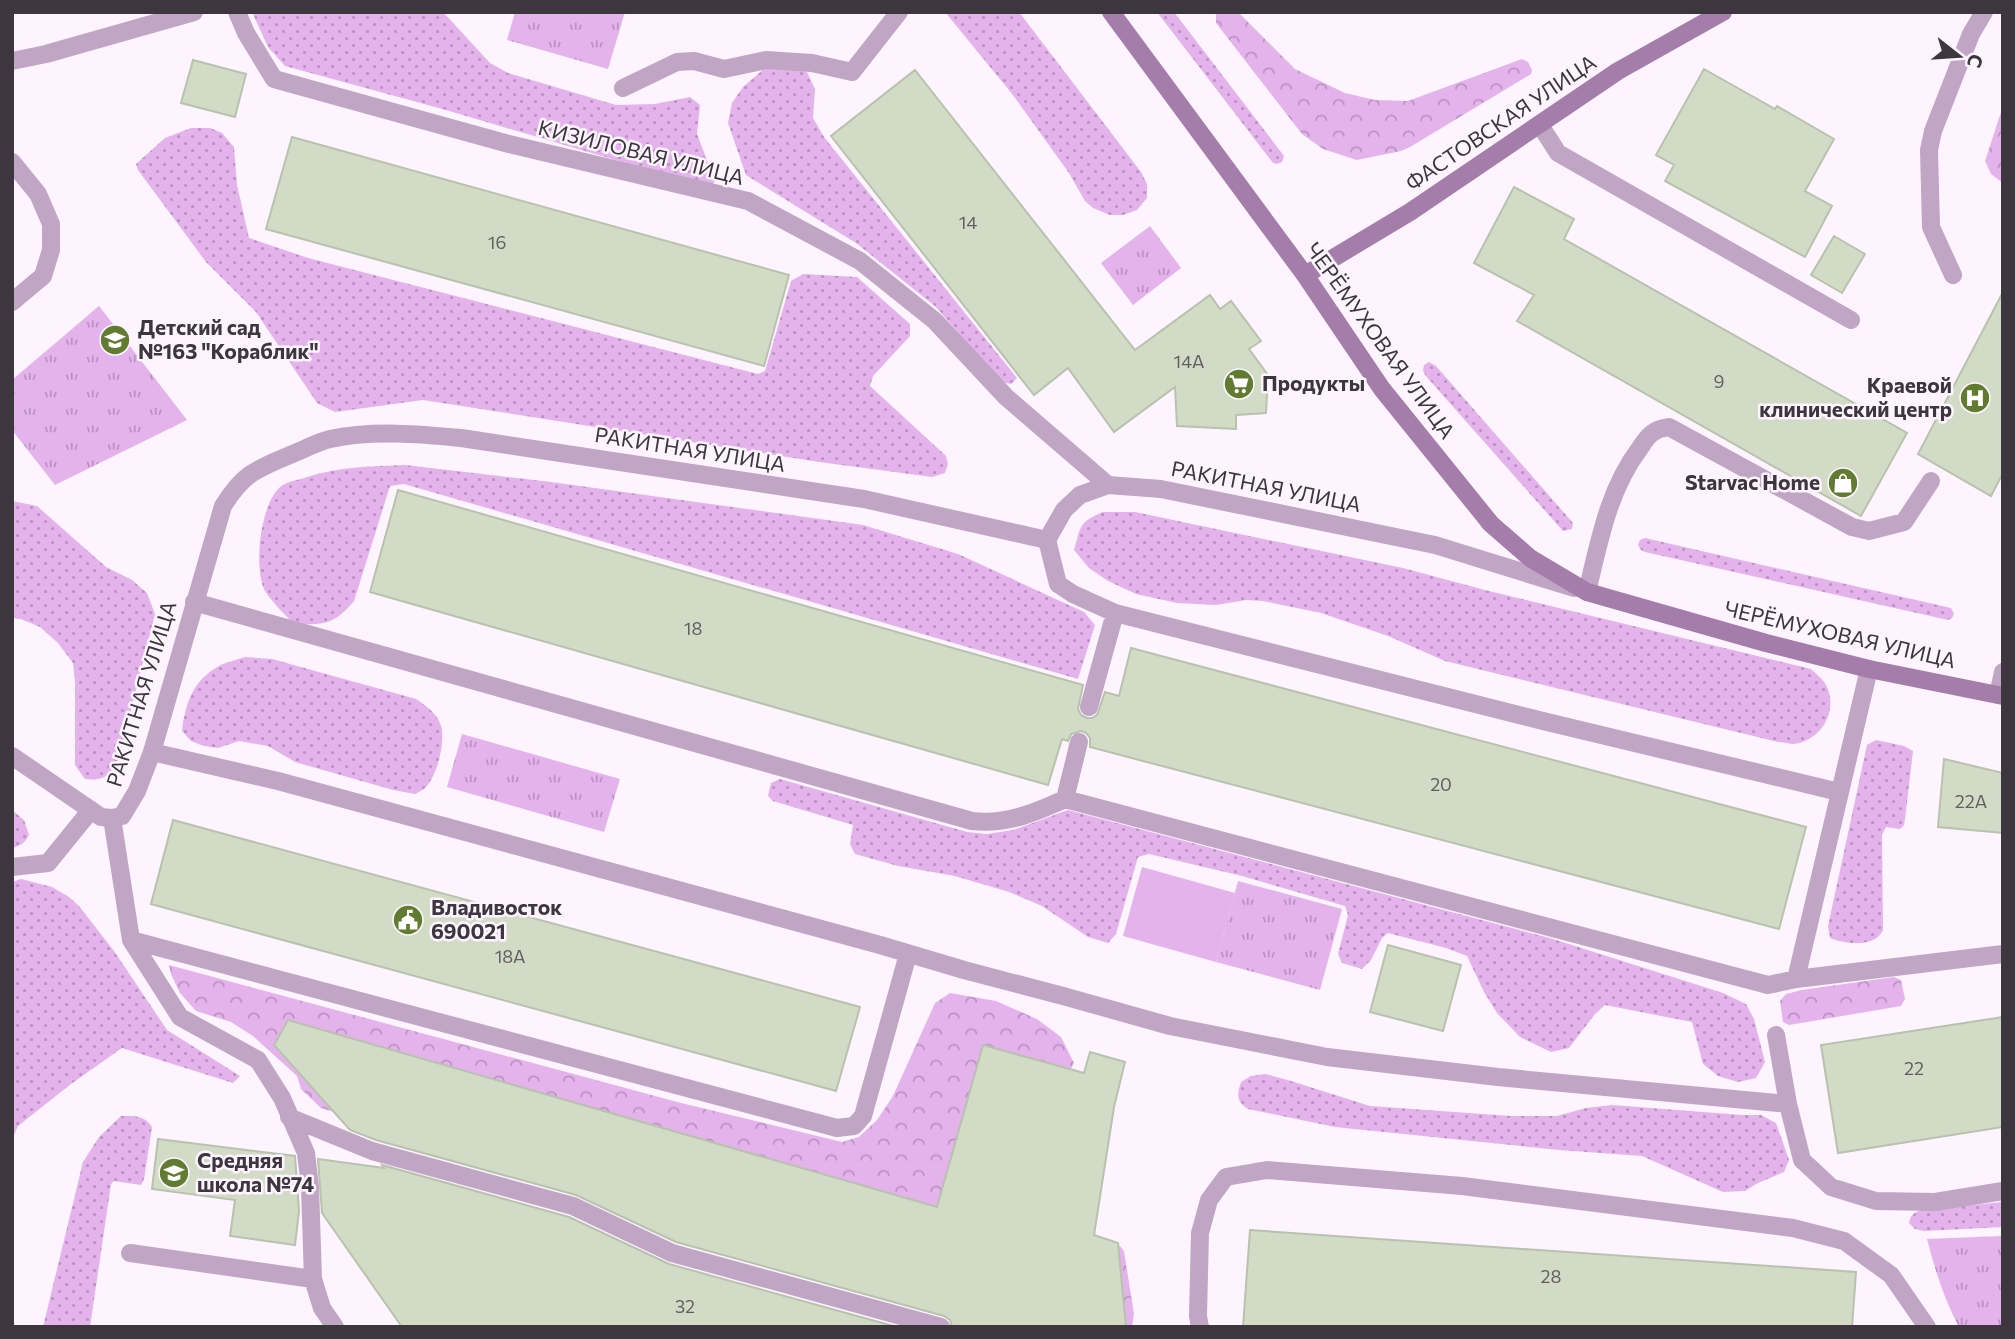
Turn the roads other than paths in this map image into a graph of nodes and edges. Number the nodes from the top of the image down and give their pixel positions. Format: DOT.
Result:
graph roads {
  1 [pos="194,12"];
  2 [pos="237,12"];
  3 [pos="899,12"];
  4 [pos="1111,12"];
  5 [pos="1723,12"];
  6 [pos="1984,12"];
  7 [pos="12,61"];
  8 [pos="623,88"];
  9 [pos="1541,125"];
  10 [pos="12,162"];
  11 [pos="1305,275"];
  12 [pos="1953,275"];
  13 [pos="12,302"];
  14 [pos="1851,320"];
  15 [pos="1931,481"];
  16 [pos="1108,485"];
  17 [pos="1047,540"];
  18 [pos="1587,592"];
  19 [pos="194,602"];
  20 [pos="1115,613"];
  21 [pos="1869,669"];
  22 [pos="2003,672"];
  23 [pos="2000,695"];
  24 [pos="1089,706"];
  25 [pos="1079,742"];
  26 [pos="152,752"];
  27 [pos="12,756"];
  28 [pos="1839,792"];
  29 [pos="1065,799"];
  30 [pos="91,810"];
  31 [pos="113,818"];
  32 [pos="12,867"];
  33 [pos="131,940"];
  34 [pos="908,954"];
  35 [pos="2003,954"];
  36 [pos="1796,979"];
  37 [pos="1776,1035"];
  38 [pos="1788,1104"];
  39 [pos="289,1116"];
  40 [pos="2003,1191"];
  41 [pos="130,1253"];
  42 [pos="313,1279"];
  43 [pos="335,1327"];
  44 [pos="941,1327"];
  45 [pos="1200,1327"];
  46 [pos="1927,1327"];
  1 -- 7 [label="street"];
  2 -- 16 [label="street, КИЗИЛОВАЯ УЛИЦА"];
  3 -- 8 [label="street"];
  4 -- 11 [label="main road, ЧЕРЁМУХОВАЯ УЛИЦА"];
  5 -- 9 [label="main road, ФАСТОВСКАЯ УЛИЦА"];
  6 -- 12 [label="street"];
  9 -- 11 [label="main road, ФАСТОВСКАЯ УЛИЦА"];
  9 -- 14 [label="street"];
  10 -- 13 [label="street"];
  11 -- 18 [label="main road, ЧЕРЁМУХОВАЯ УЛИЦА"];
  15 -- 18 [label="street"];
  16 -- 17 [label="street, РАКИТНАЯ УЛИЦА"];
  16 -- 18 [label="street, РАКИТНАЯ УЛИЦА"];
  17 -- 19 [label="street, РАКИТНАЯ УЛИЦА"];
  17 -- 20 [label="street"];
  18 -- 21 [label="main road, ЧЕРЁМУХОВАЯ УЛИЦА"];
  19 -- 26 [label="street, РАКИТНАЯ УЛИЦА"];
  19 -- 29 [label="street"];
  20 -- 24 [label="street"];
  20 -- 28 [label="street"];
  21 -- 23 [label="main road, ЧЕРЁМУХОВАЯ УЛИЦА"];
  21 -- 28 [label="street"];
  22 -- 23 [label="street"];
  25 -- 29 [label="street"];
  26 -- 31 [label="street, РАКИТНАЯ УЛИЦА"];
  26 -- 34 [label="street"];
  27 -- 30 [label="street, РАКИТНАЯ УЛИЦА"];
  28 -- 36 [label="street"];
  29 -- 36 [label="street"];
  30 -- 31 [label="street, РАКИТНАЯ УЛИЦА"];
  30 -- 32 [label="street"];
  31 -- 33 [label="street"];
  33 -- 34 [label="street"];
  33 -- 39 [label="street"];
  34 -- 38 [label="street"];
  35 -- 36 [label="street"];
  37 -- 38 [label="street"];
  38 -- 40 [label="street"];
  39 -- 42 [label="street"];
  39 -- 44 [label="street"];
  41 -- 42 [label="street"];
  42 -- 43 [label="street"];
  45 -- 46 [label="street"];
}
